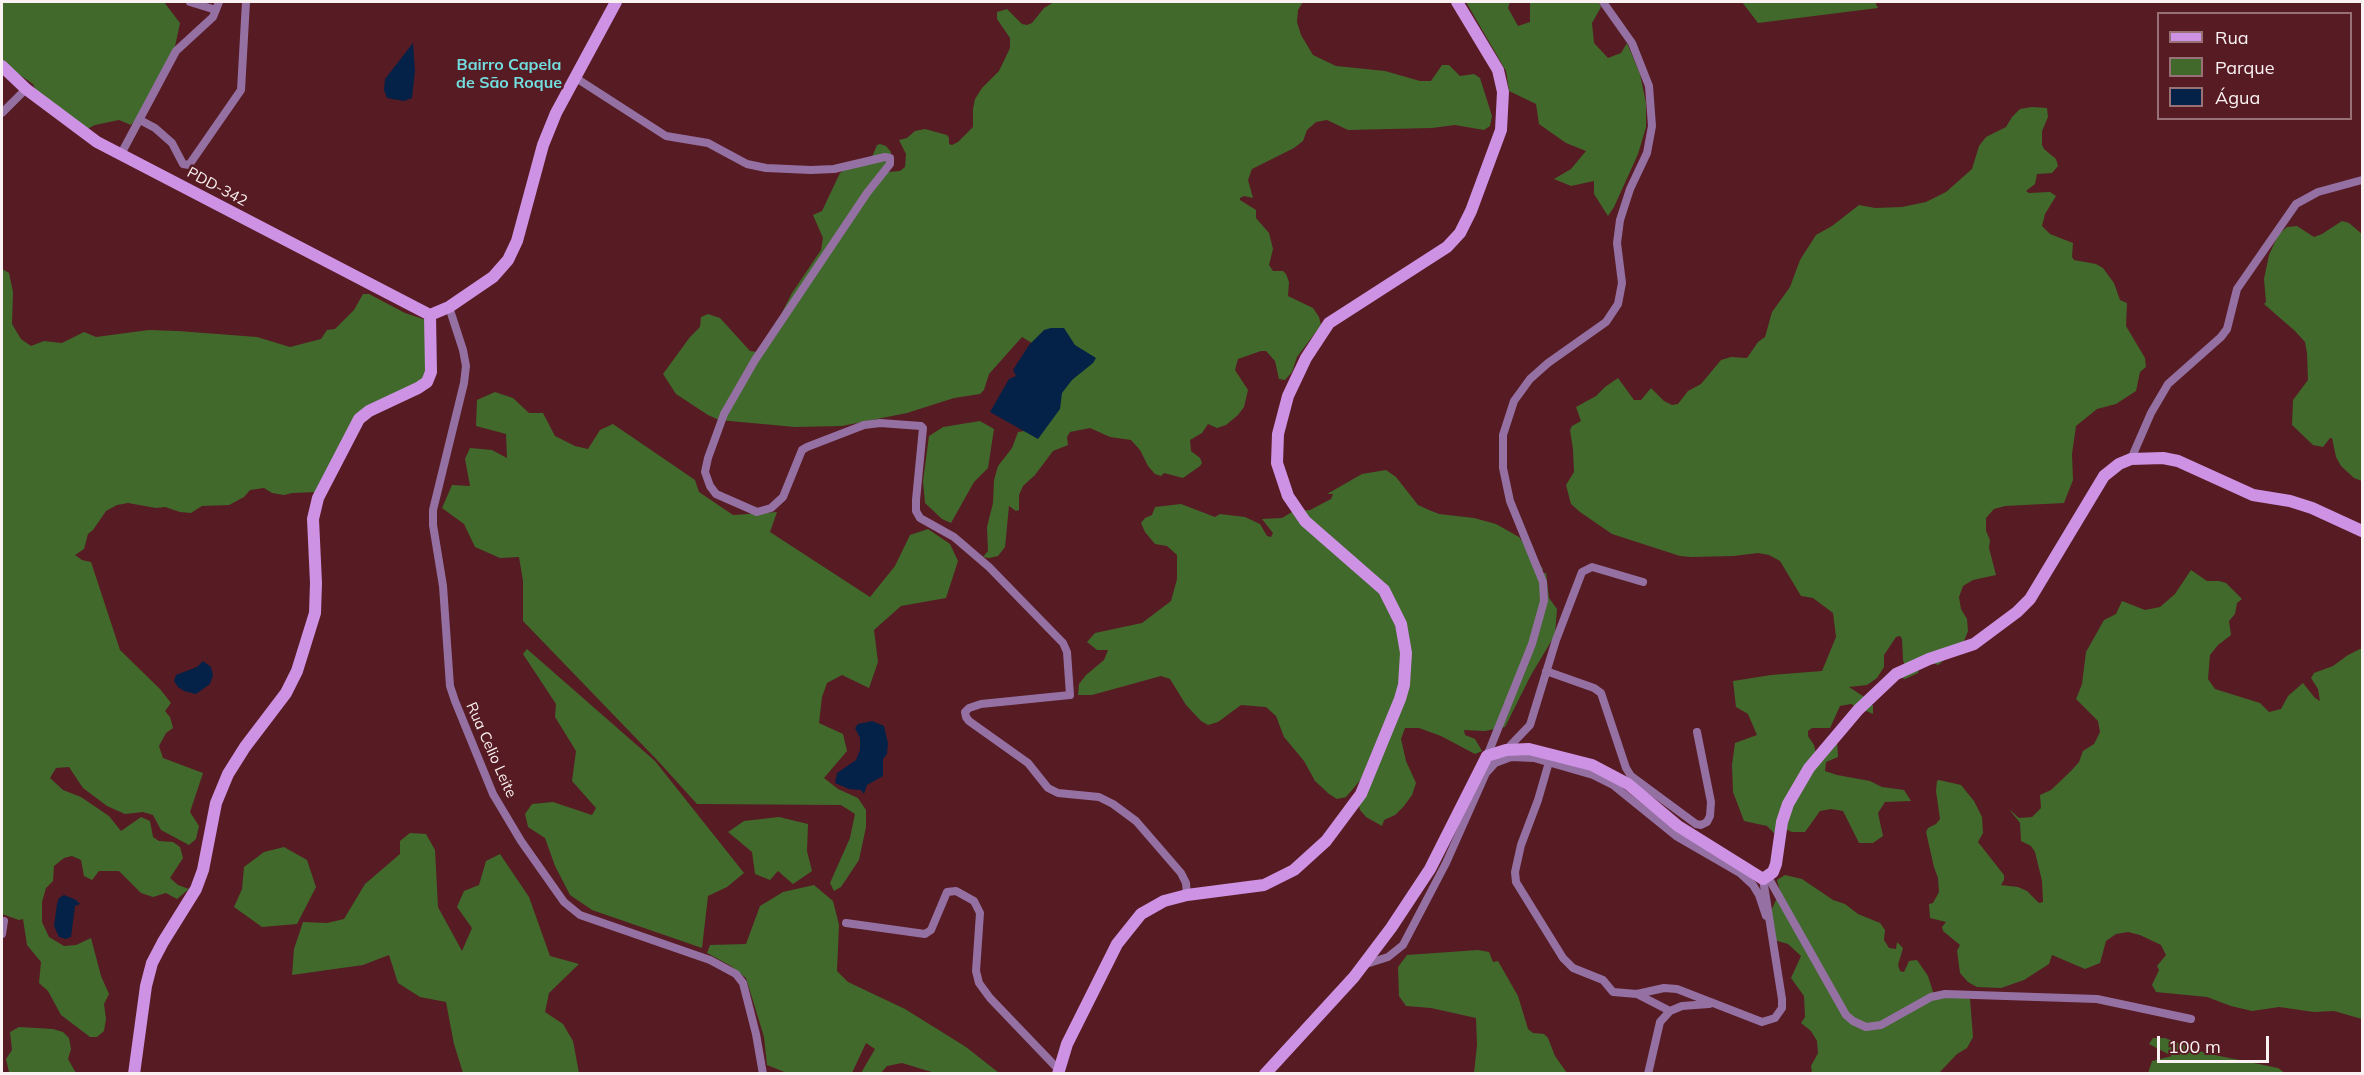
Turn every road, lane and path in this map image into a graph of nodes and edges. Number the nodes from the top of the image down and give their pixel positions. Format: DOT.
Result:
graph roads {
  1 [pos="190,2"];
  2 [pos="246,2"];
  3 [pos="616,2"];
  4 [pos="1458,2"];
  5 [pos="1603,2"];
  6 [pos="218,6"];
  7 [pos="2,66"];
  8 [pos="576,78"];
  9 [pos="26,89"];
  10 [pos="2,113"];
  11 [pos="140,120"];
  12 [pos="121,154"];
  13 [pos="2362,180"];
  14 [pos="449,307"];
  15 [pos="430,315"];
  16 [pos="2131,459"];
  17 [pos="2362,531"];
  18 [pos="1643,582"];
  19 [pos="1546,671"];
  20 [pos="1697,732"];
  21 [pos="1506,750"];
  22 [pos="1487,756"];
  23 [pos="1549,762"];
  24 [pos="1765,878"];
  25 [pos="1187,895"];
  26 [pos="4,921"];
  27 [pos="1771,921"];
  28 [pos="846,923"];
  29 [pos="2,934"];
  30 [pos="1363,965"];
  31 [pos="1637,994"];
  32 [pos="1715,1004"];
  33 [pos="1671,1011"];
  34 [pos="2191,1019"];
  35 [pos="1058,1071"];
  36 [pos="134,1074"];
  37 [pos="763,1074"];
  38 [pos="1265,1074"];
  39 [pos="1648,1074"];
  1 -- 6 [label="street"];
  2 -- 11 [label="street"];
  3 -- 8 [label="street"];
  4 -- 25 [label="street"];
  5 -- 22 [label="street"];
  6 -- 11 [label="street"];
  7 -- 9 [label="street, PDD-342 / PDD-342"];
  8 -- 14 [label="street"];
  8 -- 25 [label="street"];
  9 -- 10 [label="street"];
  9 -- 12 [label="street, PDD-342 / PDD-342"];
  11 -- 12 [label="street"];
  12 -- 15 [label="street, PDD-342 / PDD-342"];
  13 -- 16 [label="street"];
  14 -- 15 [label="street"];
  14 -- 37 [label="street, Rua Celio Leite"];
  15 -- 36 [label="street"];
  16 -- 17 [label="street"];
  16 -- 24 [label="street"];
  18 -- 19 [label="street"];
  19 -- 20 [label="street"];
  19 -- 21 [label="street"];
  21 -- 22 [label="street"];
  21 -- 24 [label="street"];
  22 -- 30 [label="street"];
  23 -- 27 [label="street"];
  23 -- 30 [label="street"];
  23 -- 31 [label="street"];
  24 -- 27 [label="street"];
  24 -- 34 [label="street"];
  25 -- 35 [label="street"];
  26 -- 29 [label="street"];
  27 -- 32 [label="street"];
  28 -- 35 [label="street"];
  30 -- 38 [label="street"];
  31 -- 32 [label="street"];
  31 -- 33 [label="street"];
  32 -- 33 [label="street"];
  33 -- 39 [label="street"];
}
